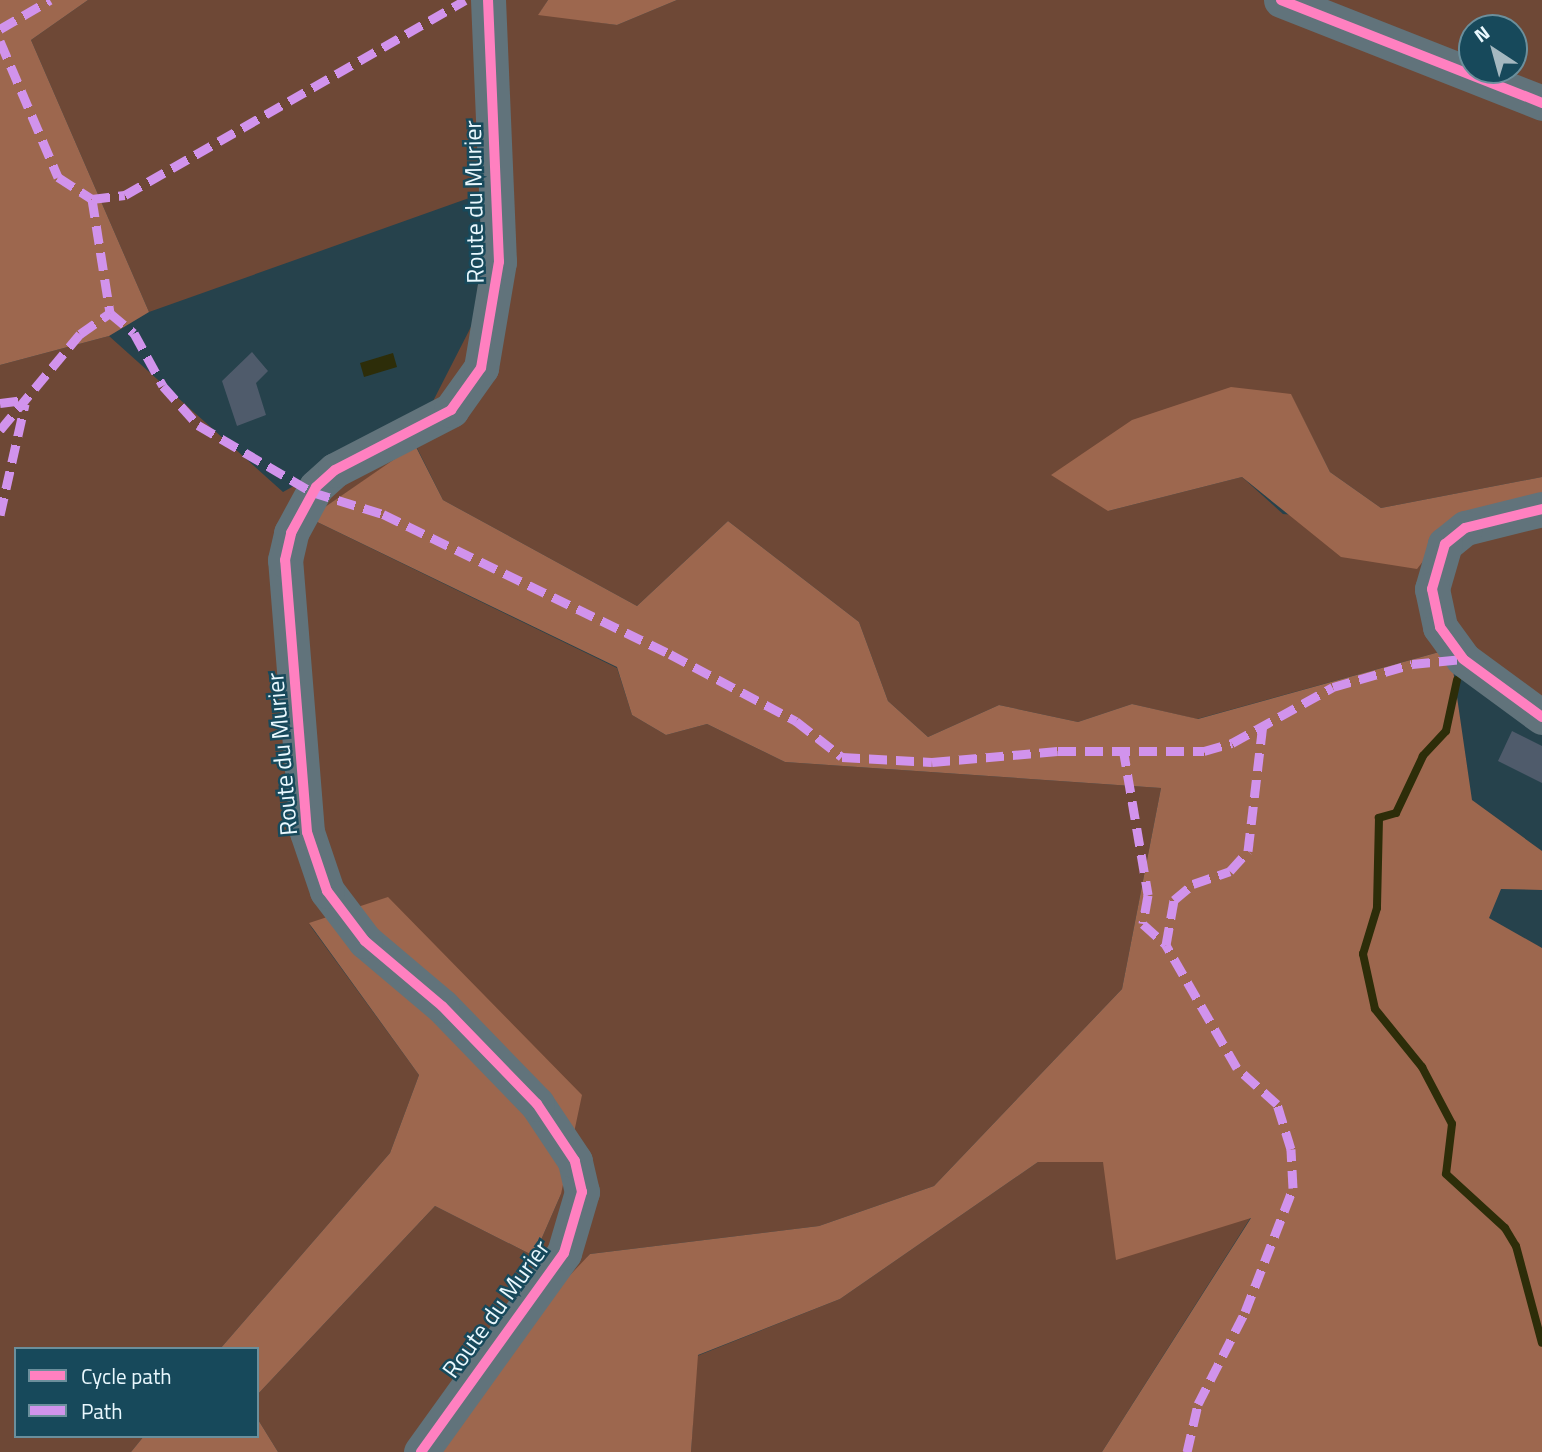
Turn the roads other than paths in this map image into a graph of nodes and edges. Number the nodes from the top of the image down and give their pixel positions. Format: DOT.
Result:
graph roads {
  1 [pos="488,0"];
  2 [pos="1281,0"];
  3 [pos="1542,103"];
  4 [pos="1542,509"];
  5 [pos="1542,717"];
  6 [pos="421,1452"];
  1 -- 6 [label="street, Route du Murier"];
  2 -- 3 [label="street"];
  4 -- 5 [label="street"];
}
